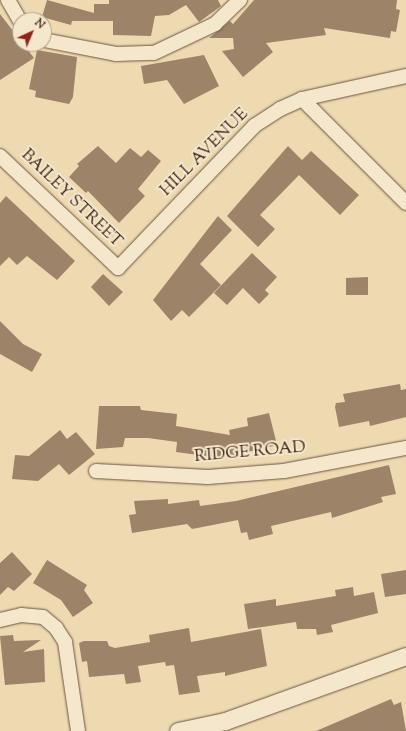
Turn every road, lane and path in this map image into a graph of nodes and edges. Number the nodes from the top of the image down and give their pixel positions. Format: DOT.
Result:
graph roads {
  1 [pos="8,0"];
  2 [pos="240,0"];
  3 [pos="15,12"];
  4 [pos="52,42"];
  5 [pos="406,76"];
  6 [pos="302,99"];
  7 [pos="0,156"];
  8 [pos="406,203"];
  9 [pos="118,268"];
  10 [pos="406,448"];
  11 [pos="96,471"];
  12 [pos="0,620"];
  13 [pos="406,656"];
  14 [pos="78,731"];
  15 [pos="178,731"];
  1 -- 3 [label="street"];
  2 -- 4 [label="street"];
  5 -- 6 [label="street, HILL AVENUE"];
  6 -- 8 [label="street"];
  6 -- 9 [label="street, HILL AVENUE"];
  7 -- 9 [label="street, BAILEY STREET"];
  10 -- 11 [label="street, RIDGE ROAD"];
  12 -- 14 [label="street"];
  13 -- 15 [label="street"];
}
